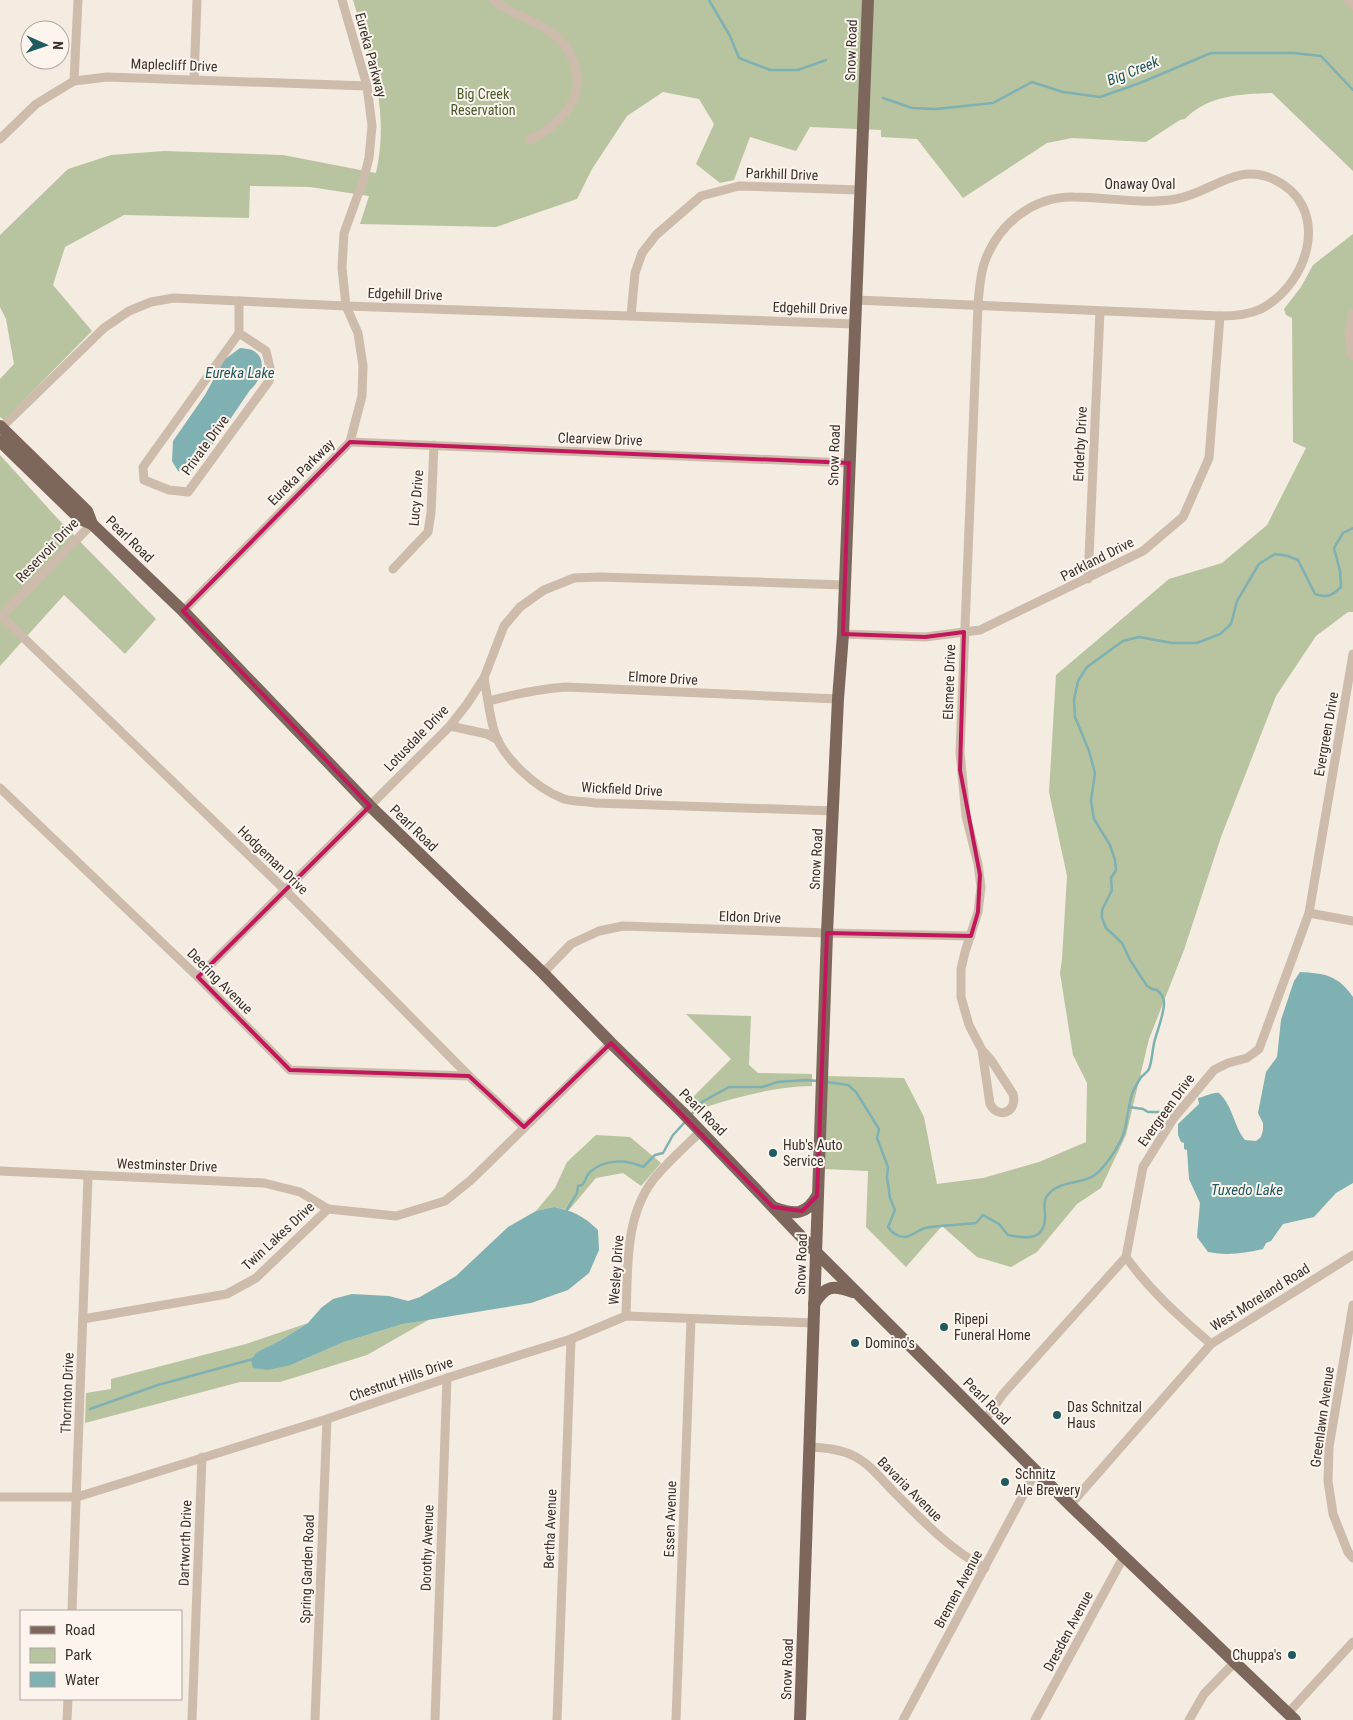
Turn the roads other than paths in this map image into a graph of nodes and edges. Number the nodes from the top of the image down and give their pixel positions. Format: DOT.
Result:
graph roads {
  1 [pos="78,0"];
  2 [pos="198,0"];
  3 [pos="342,0"];
  4 [pos="493,0"];
  5 [pos="868,0"];
  6 [pos="1349,0"];
  7 [pos="1353,4"];
  8 [pos="194,80"];
  9 [pos="74,81"];
  10 [pos="368,86"];
  11 [pos="0,139"];
  12 [pos="530,140"];
  13 [pos="860,190"];
  14 [pos="239,300"];
  15 [pos="856,300"];
  16 [pos="1272,302"];
  17 [pos="978,305"];
  18 [pos="346,306"];
  19 [pos="1100,311"];
  20 [pos="1353,315"];
  21 [pos="631,316"];
  22 [pos="1220,316"];
  23 [pos="855,324"];
  24 [pos="239,333"];
  25 [pos="1353,355"];
  26 [pos="1,427"];
  27 [pos="0,441"];
  28 [pos="350,442"];
  29 [pos="434,445"];
  30 [pos="849,463"];
  31 [pos="92,524"];
  32 [pos="392,569"];
  33 [pos="1088,579"];
  34 [pos="844,585"];
  35 [pos="184,611"];
  36 [pos="0,616"];
  37 [pos="964,632"];
  38 [pos="843,634"];
  39 [pos="1353,654"];
  40 [pos="484,678"];
  41 [pos="838,699"];
  42 [pos="489,701"];
  43 [pos="450,726"];
  44 [pos="498,740"];
  45 [pos="0,788"];
  46 [pos="370,806"];
  47 [pos="834,811"];
  48 [pos="285,890"];
  49 [pos="1309,913"];
  50 [pos="1353,921"];
  51 [pos="827,934"];
  52 [pos="971,936"];
  53 [pos="543,973"];
  54 [pos="198,977"];
  55 [pos="611,1043"];
  56 [pos="982,1050"];
  57 [pos="469,1076"];
  58 [pos="524,1127"];
  59 [pos="701,1131"];
  60 [pos="0,1171"];
  61 [pos="88,1176"];
  62 [pos="818,1196"];
  63 [pos="773,1207"];
  64 [pos="328,1209"];
  65 [pos="816,1252"];
  66 [pos="1353,1255"];
  67 [pos="1126,1257"];
  68 [pos="857,1293"];
  69 [pos="814,1304"];
  70 [pos="1353,1305"];
  71 [pos="626,1316"];
  72 [pos="691,1318"];
  73 [pos="83,1319"];
  74 [pos="814,1323"];
  75 [pos="571,1339"];
  76 [pos="1211,1344"];
  77 [pos="446,1378"];
  78 [pos="327,1418"];
  79 [pos="985,1420"];
  80 [pos="810,1447"];
  81 [pos="202,1457"];
  82 [pos="1036,1471"];
  83 [pos="0,1497"];
  84 [pos="77,1497"];
  85 [pos="1070,1505"];
  86 [pos="1124,1556"];
  87 [pos="1353,1558"];
  88 [pos="985,1568"];
  89 [pos="72,1610"];
  90 [pos="1353,1642"];
  91 [pos="1235,1662"];
  92 [pos="68,1700"];
  93 [pos="1291,1716"];
  94 [pos="67,1720"];
  95 [pos="192,1720"];
  96 [pos="314,1720"];
  97 [pos="436,1720"];
  98 [pos="557,1720"];
  99 [pos="676,1720"];
  100 [pos="800,1720"];
  101 [pos="903,1720"];
  102 [pos="1035,1720"];
  103 [pos="1189,1720"];
  1 -- 9 [label="street"];
  2 -- 8 [label="street"];
  3 -- 10 [label="street, Eureka Parkway"];
  4 -- 12 [label="street"];
  5 -- 13 [label="main road, Snow Road"];
  6 -- 7 [label="street"];
  8 -- 9 [label="street, Maplecliff Drive"];
  8 -- 10 [label="street, Maplecliff Drive"];
  9 -- 11 [label="street, Maplecliff Drive"];
  10 -- 18 [label="street, Eureka Parkway"];
  13 -- 15 [label="main road, Snow Road"];
  13 -- 21 [label="street, Parkhill Drive"];
  14 -- 18 [label="street, Edgehill Drive"];
  14 -- 24 [label="street"];
  14 -- 26 [label="street, Edgehill Drive"];
  15 -- 17 [label="street, Edgehill Drive"];
  15 -- 23 [label="main road, Snow Road"];
  16 -- 17 [label="street, Onaway Oval"];
  16 -- 22 [label="street, Edgehill Drive"];
  17 -- 19 [label="street, Edgehill Drive"];
  17 -- 37 [label="street, Elsmere Drive"];
  18 -- 21 [label="street, Edgehill Drive"];
  18 -- 28 [label="street, Eureka Parkway"];
  19 -- 22 [label="street, Edgehill Drive"];
  19 -- 33 [label="street, Enderby Drive"];
  20 -- 25 [label="street"];
  21 -- 23 [label="street, Edgehill Drive"];
  22 -- 33 [label="street, Parkland Drive"];
  23 -- 30 [label="main road, Snow Road"];
  24 -- 24 [label="street, Private Drive"];
  26 -- 31 [label="main road, Pearl Road"];
  27 -- 31 [label="main road, Pearl Road"];
  28 -- 29 [label="street, Clearview Drive"];
  28 -- 35 [label="street, Eureka Parkway"];
  29 -- 30 [label="street, Clearview Drive"];
  29 -- 32 [label="street, Lucy Drive"];
  30 -- 34 [label="main road, Snow Road"];
  31 -- 35 [label="main road, Pearl Road"];
  31 -- 36 [label="street, Reservoir Drive"];
  33 -- 37 [label="street, Parkland Drive"];
  34 -- 38 [label="main road, Snow Road"];
  34 -- 40 [label="street, Lotusdale Drive"];
  35 -- 46 [label="main road, Pearl Road"];
  36 -- 48 [label="street, Hodgeman Drive"];
  37 -- 38 [label="street, Parkland Drive"];
  37 -- 52 [label="street, Elsmere Drive"];
  38 -- 41 [label="main road, Snow Road"];
  39 -- 49 [label="street, Evergreen Drive"];
  40 -- 42 [label="street, Wickfield Drive"];
  40 -- 43 [label="street, Lotusdale Drive"];
  41 -- 42 [label="street, Elmore Drive"];
  41 -- 47 [label="main road, Snow Road"];
  42 -- 44 [label="street, Wickfield Drive"];
  43 -- 44 [label="street"];
  43 -- 46 [label="street, Lotusdale Drive"];
  44 -- 47 [label="street, Wickfield Drive"];
  45 -- 54 [label="street, Deering Avenue"];
  46 -- 48 [label="street, Lotusdale Drive"];
  46 -- 53 [label="main road, Pearl Road"];
  47 -- 51 [label="main road, Snow Road"];
  48 -- 54 [label="street, Lotusdale Drive"];
  48 -- 57 [label="street, Hodgeman Drive"];
  49 -- 50 [label="street"];
  49 -- 67 [label="street, Evergreen Drive"];
  51 -- 52 [label="street, Eldon Drive"];
  51 -- 53 [label="street, Eldon Drive"];
  51 -- 62 [label="main road, Snow Road"];
  52 -- 56 [label="street, Elsmere Drive"];
  53 -- 55 [label="main road, Pearl Road"];
  54 -- 57 [label="street, Deering Avenue"];
  55 -- 58 [label="street, Twin Lakes Drive"];
  55 -- 59 [label="main road, Pearl Road"];
  56 -- 56 [label="street, Elsmere Drive"];
  57 -- 58 [label="street, Hodgeman Drive"];
  58 -- 64 [label="street, Twin Lakes Drive"];
  59 -- 63 [label="main road, Pearl Road"];
  59 -- 71 [label="street, Wesley Drive"];
  60 -- 61 [label="street, Westminster Drive"];
  61 -- 64 [label="street, Westminster Drive"];
  61 -- 73 [label="street, Thornton Drive"];
  62 -- 63 [label="main road"];
  62 -- 65 [label="main road, Snow Road"];
  63 -- 65 [label="main road, Pearl Road"];
  64 -- 73 [label="street, Twin Lakes Drive"];
  65 -- 68 [label="main road, Pearl Road"];
  65 -- 69 [label="main road, Snow Road"];
  66 -- 76 [label="street, West Moreland Road"];
  67 -- 76 [label="street"];
  67 -- 79 [label="street"];
  68 -- 69 [label="main road"];
  68 -- 79 [label="main road, Pearl Road"];
  69 -- 74 [label="main road, Snow Road"];
  70 -- 87 [label="street, Greenlawn Avenue"];
  71 -- 72 [label="street, Chestnut Hills Drive"];
  71 -- 75 [label="street, Chestnut Hills Drive"];
  72 -- 74 [label="street, Chestnut Hills Drive"];
  72 -- 99 [label="street, Essen Avenue"];
  73 -- 84 [label="street, Thornton Drive"];
  74 -- 80 [label="main road, Snow Road"];
  75 -- 77 [label="street, Chestnut Hills Drive"];
  75 -- 98 [label="street, Bertha Avenue"];
  76 -- 85 [label="street, West Moreland Road"];
  77 -- 78 [label="street, Chestnut Hills Drive"];
  77 -- 97 [label="street, Dorothy Avenue"];
  78 -- 81 [label="street, Chestnut Hills Drive"];
  78 -- 96 [label="street, Spring Garden Road"];
  79 -- 82 [label="main road, Pearl Road"];
  80 -- 88 [label="street, Bavaria Avenue"];
  80 -- 100 [label="main road, Snow Road"];
  81 -- 84 [label="street, Chestnut Hills Drive"];
  81 -- 95 [label="street, Dartworth Drive"];
  82 -- 85 [label="main road, Pearl Road"];
  82 -- 88 [label="street, Bremen Avenue"];
  83 -- 84 [label="street, Chestnut Hills Drive"];
  84 -- 89 [label="street, Thornton Drive"];
  85 -- 86 [label="main road, Pearl Road"];
  86 -- 91 [label="main road, Pearl Road"];
  86 -- 102 [label="street, Dresden Avenue"];
  88 -- 101 [label="street, Bremen Avenue"];
  90 -- 93 [label="street"];
  91 -- 93 [label="main road, Pearl Road"];
  91 -- 103 [label="street"];
  92 -- 94 [label="street"];
}
